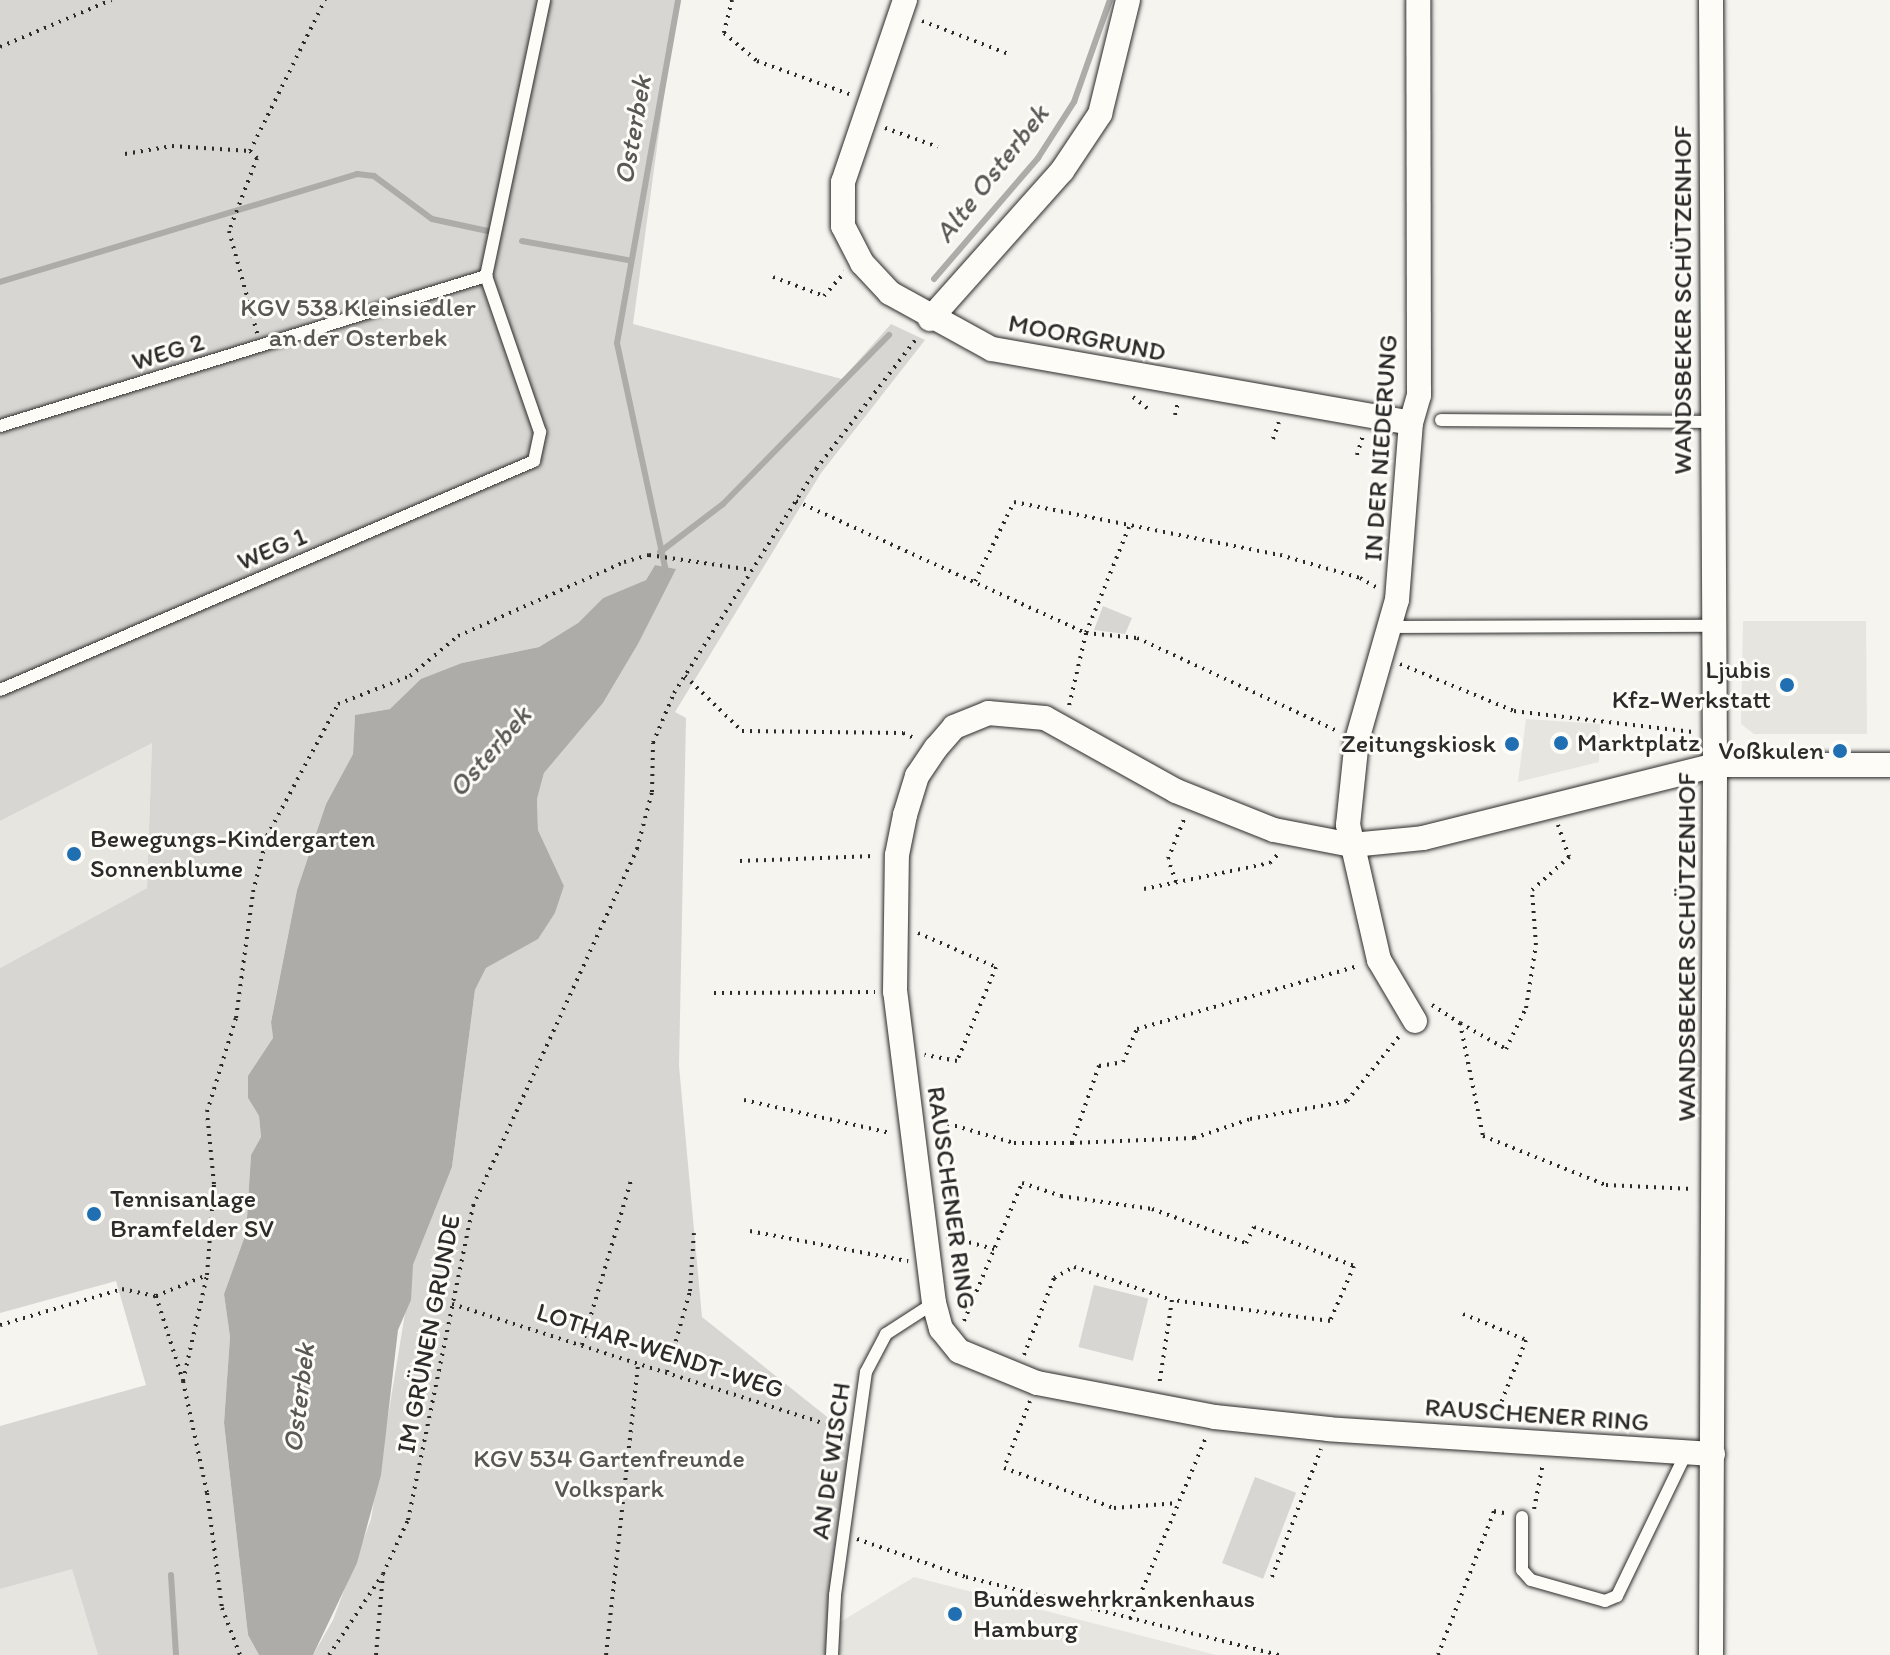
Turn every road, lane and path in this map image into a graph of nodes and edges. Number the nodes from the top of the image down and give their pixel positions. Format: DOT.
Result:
graph roads {
  1 [pos="111,0"];
  2 [pos="325,0"];
  3 [pos="544,0"];
  4 [pos="732,0"];
  5 [pos="1128,0"];
  6 [pos="1418,0"];
  7 [pos="1711,0"];
  8 [pos="903,6"];
  9 [pos="0,47"];
  10 [pos="1009,54"];
  11 [pos="867,111"];
  12 [pos="938,147"];
  13 [pos="250,151"];
  14 [pos="125,154"];
  15 [pos="859,256"];
  16 [pos="486,276"];
  17 [pos="773,277"];
  18 [pos="930,319"];
  19 [pos="260,346"];
  20 [pos="1441,420"];
  21 [pos="1711,422"];
  22 [pos="1411,423"];
  23 [pos="0,426"];
  24 [pos="796,501"];
  25 [pos="1129,527"];
  26 [pos="752,570"];
  27 [pos="975,581"];
  28 [pos="1397,600"];
  29 [pos="1713,626"];
  30 [pos="1391,627"];
  31 [pos="1086,633"];
  32 [pos="1383,657"];
  33 [pos="685,676"];
  34 [pos="0,690"];
  35 [pos="1064,728"];
  36 [pos="1707,733"];
  37 [pos="1357,740"];
  38 [pos="936,748"];
  39 [pos="1715,765"];
  40 [pos="1890,765"];
  41 [pos="1192,798"];
  42 [pos="1552,807"];
  43 [pos="1297,834"];
  44 [pos="1352,845"];
  45 [pos="897,855"];
  46 [pos="740,861"];
  47 [pos="1176,882"];
  48 [pos="1144,889"];
  49 [pos="894,923"];
  50 [pos="1379,960"];
  51 [pos="895,992"];
  52 [pos="714,993"];
  53 [pos="1420,1010"];
  54 [pos="1460,1023"];
  55 [pos="902,1050"];
  56 [pos="744,1100"];
  57 [pos="909,1113"];
  58 [pos="912,1139"];
  59 [pos="1072,1143"];
  60 [pos="631,1181"];
  61 [pos="1715,1190"];
  62 [pos="750,1231"];
  63 [pos="925,1231"];
  64 [pos="694,1233"];
  65 [pos="994,1249"];
  66 [pos="928,1257"];
  67 [pos="207,1275"];
  68 [pos="156,1296"];
  69 [pos="1172,1300"];
  70 [pos="934,1303"];
  71 [pos="452,1304"];
  72 [pos="1463,1314"];
  73 [pos="0,1325"];
  74 [pos="954,1344"];
  75 [pos="582,1345"];
  76 [pos="638,1363"];
  77 [pos="667,1372"];
  78 [pos="1026,1380"];
  79 [pos="183,1381"];
  80 [pos="1156,1408"];
  81 [pos="1215,1417"];
  82 [pos="1329,1429"];
  83 [pos="857,1434"];
  84 [pos="1486,1439"];
  85 [pos="1546,1444"];
  86 [pos="1686,1453"];
  87 [pos="1713,1454"];
  88 [pos="1178,1503"];
  89 [pos="1522,1517"];
  90 [pos="843,1534"];
  91 [pos="383,1574"];
  92 [pos="1272,1577"];
  93 [pos="1130,1619"];
  94 [pos="240,1655"];
  95 [pos="329,1655"];
  96 [pos="376,1655"];
  97 [pos="606,1655"];
  98 [pos="832,1655"];
  99 [pos="1279,1655"];
  100 [pos="1438,1655"];
  101 [pos="1711,1655"];
  1 -- 9 [label="path"];
  2 -- 13 [label="path"];
  3 -- 16 [label="lane"];
  4 -- 11 [label="path"];
  5 -- 18 [label="street"];
  6 -- 22 [label="street, IN DER NIEDERUNG"];
  7 -- 21 [label="street, WANDSBEKER SCHÜTZENHOF"];
  8 -- 10 [label="path"];
  8 -- 11 [label="street, MOORGRUND"];
  11 -- 12 [label="path"];
  11 -- 15 [label="street, MOORGRUND"];
  13 -- 14 [label="path"];
  13 -- 19 [label="path"];
  15 -- 17 [label="path"];
  15 -- 18 [label="street, MOORGRUND"];
  16 -- 19 [label="lane, WEG 2"];
  16 -- 34 [label="lane, WEG 1"];
  18 -- 22 [label="street, MOORGRUND"];
  18 -- 24 [label="path, IM GRÜNEN GRUNDE"];
  19 -- 23 [label="lane, WEG 2"];
  20 -- 21 [label="lane"];
  21 -- 29 [label="street, WANDSBEKER SCHÜTZENHOF"];
  22 -- 28 [label="street, IN DER NIEDERUNG"];
  24 -- 26 [label="path, IM GRÜNEN GRUNDE"];
  24 -- 27 [label="path"];
  25 -- 27 [label="path"];
  25 -- 28 [label="path"];
  25 -- 31 [label="path"];
  26 -- 33 [label="path, IM GRÜNEN GRUNDE"];
  26 -- 67 [label="path"];
  27 -- 31 [label="path"];
  28 -- 30 [label="street, IN DER NIEDERUNG"];
  29 -- 30 [label="lane"];
  29 -- 39 [label="street, WANDSBEKER SCHÜTZENHOF"];
  30 -- 32 [label="street, IN DER NIEDERUNG"];
  31 -- 35 [label="path"];
  31 -- 37 [label="path"];
  32 -- 36 [label="path"];
  32 -- 37 [label="street, IN DER NIEDERUNG"];
  33 -- 38 [label="path"];
  33 -- 71 [label="path, IM GRÜNEN GRUNDE"];
  35 -- 38 [label="street, RAUSCHENER RING"];
  35 -- 41 [label="street, RAUSCHENER RING"];
  37 -- 44 [label="street, IN DER NIEDERUNG"];
  38 -- 45 [label="street, RAUSCHENER RING"];
  39 -- 40 [label="street"];
  39 -- 42 [label="street, RAUSCHENER RING"];
  39 -- 61 [label="street, WANDSBEKER SCHÜTZENHOF"];
  41 -- 43 [label="street, RAUSCHENER RING"];
  41 -- 47 [label="path"];
  42 -- 44 [label="street, RAUSCHENER RING"];
  42 -- 54 [label="path"];
  43 -- 44 [label="street, RAUSCHENER RING"];
  43 -- 47 [label="path"];
  44 -- 50 [label="street"];
  45 -- 46 [label="path"];
  45 -- 49 [label="street, RAUSCHENER RING"];
  47 -- 48 [label="path"];
  49 -- 51 [label="street, RAUSCHENER RING"];
  49 -- 55 [label="path"];
  50 -- 53 [label="street"];
  50 -- 59 [label="path"];
  51 -- 52 [label="path"];
  51 -- 55 [label="street, RAUSCHENER RING"];
  53 -- 54 [label="path"];
  53 -- 59 [label="path"];
  54 -- 61 [label="path"];
  55 -- 57 [label="street, RAUSCHENER RING"];
  56 -- 58 [label="path"];
  57 -- 58 [label="street, RAUSCHENER RING"];
  57 -- 59 [label="path"];
  58 -- 63 [label="street, RAUSCHENER RING"];
  60 -- 75 [label="path"];
  61 -- 87 [label="street, WANDSBEKER SCHÜTZENHOF"];
  62 -- 66 [label="path"];
  63 -- 65 [label="path"];
  63 -- 66 [label="street, RAUSCHENER RING"];
  64 -- 77 [label="path"];
  65 -- 69 [label="path"];
  65 -- 74 [label="path"];
  66 -- 70 [label="street, RAUSCHENER RING"];
  67 -- 68 [label="path"];
  67 -- 79 [label="path"];
  68 -- 73 [label="path"];
  68 -- 79 [label="path"];
  69 -- 78 [label="path"];
  69 -- 80 [label="path"];
  70 -- 74 [label="street, RAUSCHENER RING"];
  70 -- 83 [label="lane, AN DE WISCH"];
  71 -- 75 [label="path, LOTHAR-WENDT-WEG"];
  71 -- 91 [label="path, IM GRÜNEN GRUNDE"];
  72 -- 84 [label="path"];
  74 -- 78 [label="street, RAUSCHENER RING"];
  75 -- 76 [label="path, LOTHAR-WENDT-WEG"];
  76 -- 77 [label="path, LOTHAR-WENDT-WEG"];
  76 -- 97 [label="path"];
  77 -- 83 [label="path, LOTHAR-WENDT-WEG"];
  78 -- 80 [label="street, RAUSCHENER RING"];
  78 -- 88 [label="path"];
  79 -- 94 [label="path"];
  80 -- 81 [label="street, RAUSCHENER RING"];
  81 -- 82 [label="street, RAUSCHENER RING"];
  81 -- 88 [label="path"];
  82 -- 84 [label="street, RAUSCHENER RING"];
  82 -- 92 [label="path"];
  83 -- 90 [label="lane, AN DE WISCH"];
  84 -- 85 [label="street, RAUSCHENER RING"];
  85 -- 86 [label="street, RAUSCHENER RING"];
  85 -- 89 [label="path"];
  86 -- 87 [label="street, RAUSCHENER RING"];
  86 -- 89 [label="lane"];
  87 -- 101 [label="street, WANDSBEKER SCHÜTZENHOF"];
  88 -- 93 [label="path"];
  89 -- 100 [label="path"];
  90 -- 93 [label="path"];
  90 -- 98 [label="lane, AN DE WISCH"];
  91 -- 95 [label="path"];
  91 -- 96 [label="path, IM GRÜNEN GRUNDE"];
  93 -- 99 [label="path"];
}
